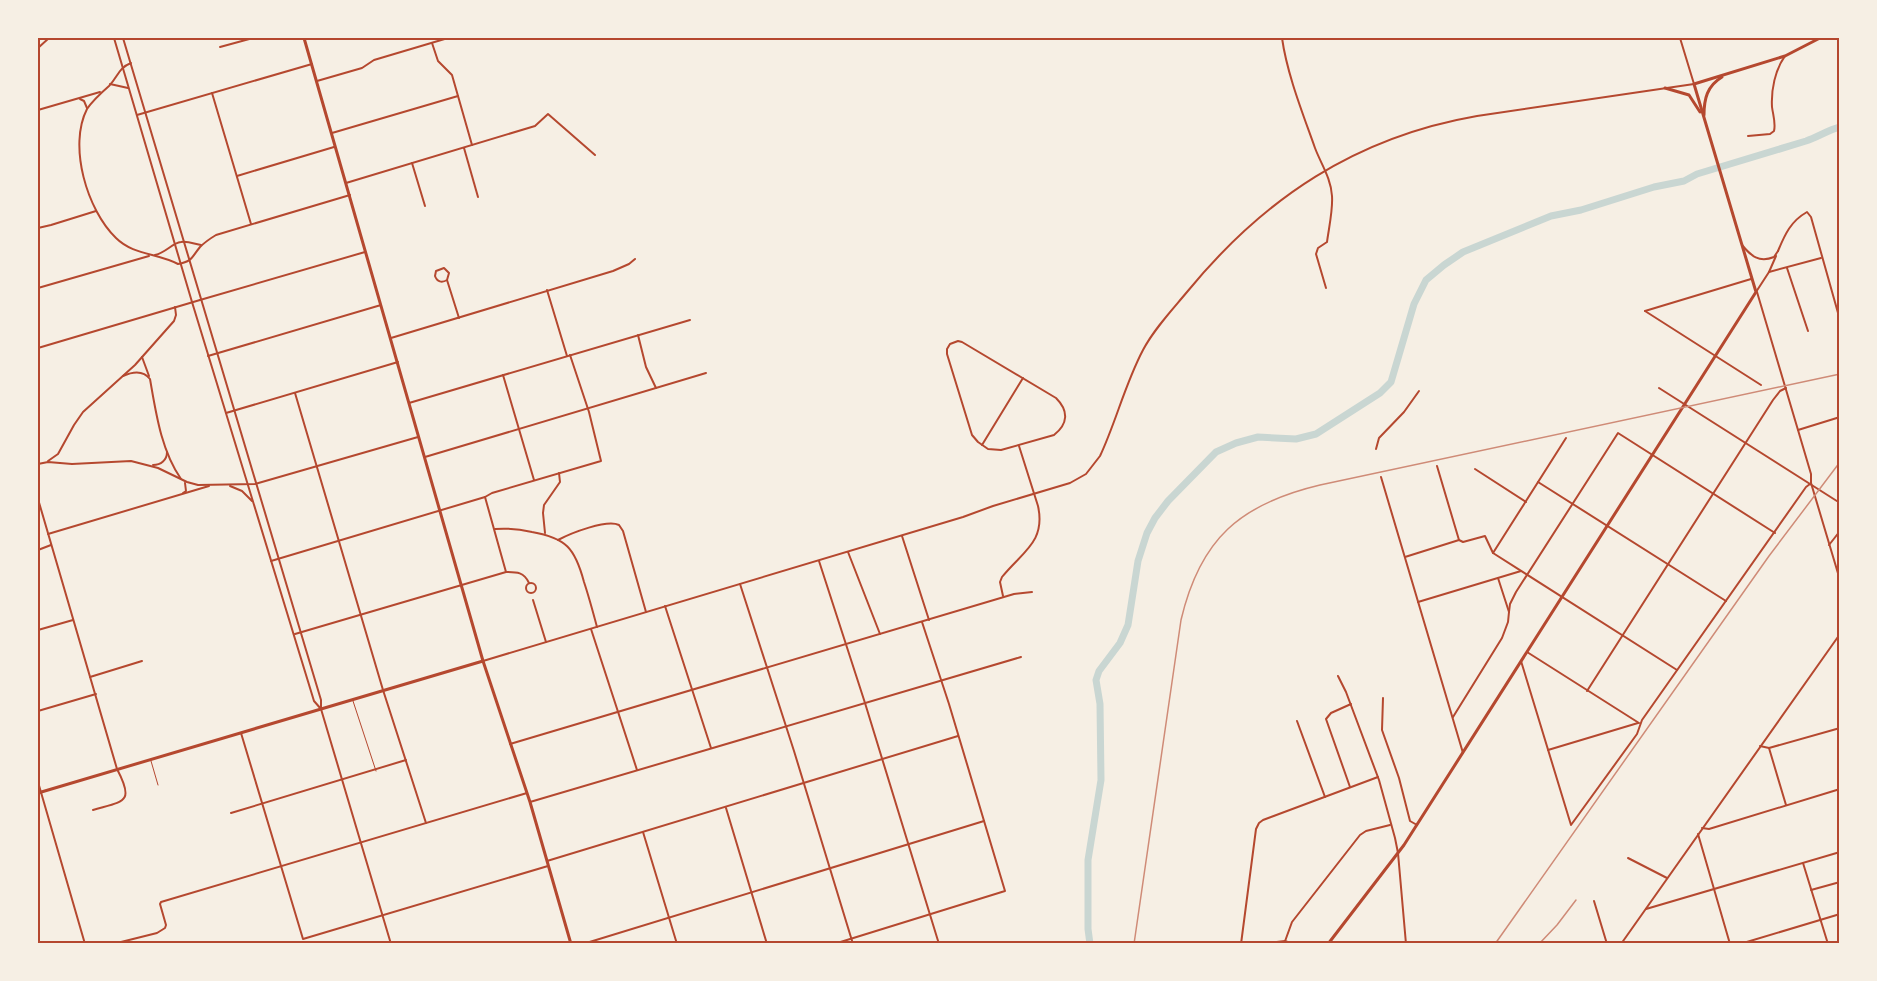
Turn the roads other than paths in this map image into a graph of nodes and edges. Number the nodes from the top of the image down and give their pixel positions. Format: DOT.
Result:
graph roads {
  1 [pos="49,38"];
  2 [pos="114,38"];
  3 [pos="123,38"];
  4 [pos="253,38"];
  5 [pos="304,38"];
  6 [pos="448,38"];
  7 [pos="1282,38"];
  8 [pos="1680,38"];
  9 [pos="1820,38"];
  10 [pos="432,42"];
  11 [pos="220,47"];
  12 [pos="38,48"];
  13 [pos="1785,56"];
  14 [pos="130,63"];
  15 [pos="312,64"];
  16 [pos="123,66"];
  17 [pos="1726,75"];
  18 [pos="317,81"];
  19 [pos="110,84"];
  20 [pos="1694,84"];
  21 [pos="1665,88"];
  22 [pos="129,89"];
  23 [pos="103,91"];
  24 [pos="212,93"];
  25 [pos="458,96"];
  26 [pos="76,99"];
  27 [pos="38,110"];
  28 [pos="87,110"];
  29 [pos="146,112"];
  30 [pos="137,115"];
  31 [pos="1704,118"];
  32 [pos="332,133"];
  33 [pos="1748,136"];
  34 [pos="472,146"];
  35 [pos="336,147"];
  36 [pos="464,148"];
  37 [pos="595,155"];
  38 [pos="412,163"];
  39 [pos="1326,170"];
  40 [pos="237,176"];
  41 [pos="346,183"];
  42 [pos="350,195"];
  43 [pos="478,197"];
  44 [pos="425,206"];
  45 [pos="96,211"];
  46 [pos="251,224"];
  47 [pos="38,228"];
  48 [pos="183,241"];
  49 [pos="1741,243"];
  50 [pos="175,244"];
  51 [pos="201,245"];
  52 [pos="1778,251"];
  53 [pos="366,252"];
  54 [pos="153,255"];
  55 [pos="1822,257"];
  56 [pos="635,259"];
  57 [pos="190,261"];
  58 [pos="181,264"];
  59 [pos="1788,268"];
  60 [pos="1769,272"];
  61 [pos="1752,279"];
  62 [pos="447,280"];
  63 [pos="1326,288"];
  64 [pos="38,290"];
  65 [pos="547,290"];
  66 [pos="1756,292"];
  67 [pos="200,300"];
  68 [pos="192,302"];
  69 [pos="381,305"];
  70 [pos="175,308"];
  71 [pos="459,318"];
  72 [pos="690,320"];
  73 [pos="1839,320"];
  74 [pos="1808,332"];
  75 [pos="638,335"];
  76 [pos="391,338"];
  77 [pos="38,348"];
  78 [pos="216,354"];
  79 [pos="568,355"];
  80 [pos="208,356"];
  81 [pos="1715,356"];
  82 [pos="142,357"];
  83 [pos="398,362"];
  84 [pos="706,373"];
  85 [pos="503,375"];
  86 [pos="120,378"];
  87 [pos="1023,378"];
  88 [pos="150,379"];
  89 [pos="1761,385"];
  90 [pos="656,388"];
  91 [pos="1659,388"];
  92 [pos="1786,388"];
  93 [pos="1419,391"];
  94 [pos="295,393"];
  95 [pos="409,403"];
  96 [pos="1685,404"];
  97 [pos="588,408"];
  98 [pos="233,410"];
  99 [pos="226,412"];
  100 [pos="1839,417"];
  101 [pos="519,428"];
  102 [pos="1798,430"];
  103 [pos="418,436"];
  104 [pos="1566,438"];
  105 [pos="1746,443"];
  106 [pos="982,445"];
  107 [pos="1019,446"];
  108 [pos="166,449"];
  109 [pos="1376,449"];
  110 [pos="1653,454"];
  111 [pos="424,457"];
  112 [pos="43,462"];
  113 [pos="38,464"];
  114 [pos="150,465"];
  115 [pos="1437,466"];
  116 [pos="317,467"];
  117 [pos="1475,469"];
  118 [pos="559,473"];
  119 [pos="1380,477"];
  120 [pos="182,480"];
  121 [pos="534,480"];
  122 [pos="1538,482"];
  123 [pos="247,483"];
  124 [pos="1811,483"];
  125 [pos="255,484"];
  126 [pos="214,485"];
  127 [pos="228,485"];
  128 [pos="1034,494"];
  129 [pos="1714,494"];
  130 [pos="182,495"];
  131 [pos="485,497"];
  132 [pos="38,499"];
  133 [pos="253,502"];
  134 [pos="1526,502"];
  135 [pos="1839,502"];
  136 [pos="1572,504"];
  137 [pos="440,511"];
  138 [pos="1607,526"];
  139 [pos="495,529"];
  140 [pos="1839,531"];
  141 [pos="1775,533"];
  142 [pos="48,534"];
  143 [pos="545,535"];
  144 [pos="902,536"];
  145 [pos="558,540"];
  146 [pos="1459,540"];
  147 [pos="339,541"];
  148 [pos="51,545"];
  149 [pos="1829,545"];
  150 [pos="38,550"];
  151 [pos="848,552"];
  152 [pos="1493,553"];
  153 [pos="1405,557"];
  154 [pos="279,558"];
  155 [pos="271,561"];
  156 [pos="819,561"];
  157 [pos="1668,565"];
  158 [pos="1521,571"];
  159 [pos="506,572"];
  160 [pos="1528,575"];
  161 [pos="1498,578"];
  162 [pos="1839,580"];
  163 [pos="529,583"];
  164 [pos="740,584"];
  165 [pos="462,585"];
  166 [pos="1032,592"];
  167 [pos="1003,597"];
  168 [pos="1562,597"];
  169 [pos="533,600"];
  170 [pos="1726,601"];
  171 [pos="1418,602"];
  172 [pos="665,606"];
  173 [pos="645,612"];
  174 [pos="1509,612"];
  175 [pos="360,615"];
  176 [pos="73,620"];
  177 [pos="929,620"];
  178 [pos="922,622"];
  179 [pos="597,627"];
  180 [pos="591,629"];
  181 [pos="38,630"];
  182 [pos="301,633"];
  183 [pos="294,634"];
  184 [pos="880,634"];
  185 [pos="1839,634"];
  186 [pos="1623,636"];
  187 [pos="546,642"];
  188 [pos="846,644"];
  189 [pos="1527,652"];
  190 [pos="1021,657"];
  191 [pos="142,661"];
  192 [pos="483,661"];
  193 [pos="1521,661"];
  194 [pos="767,667"];
  195 [pos="1677,670"];
  196 [pos="1338,676"];
  197 [pos="90,677"];
  198 [pos="941,680"];
  199 [pos="692,689"];
  200 [pos="383,690"];
  201 [pos="1587,691"];
  202 [pos="96,694"];
  203 [pos="1383,698"];
  204 [pos="352,700"];
  205 [pos="865,703"];
  206 [pos="1351,704"];
  207 [pos="321,709"];
  208 [pos="38,711"];
  209 [pos="618,711"];
  210 [pos="1453,717"];
  211 [pos="1297,721"];
  212 [pos="1639,723"];
  213 [pos="786,726"];
  214 [pos="1839,728"];
  215 [pos="241,733"];
  216 [pos="958,736"];
  217 [pos="510,744"];
  218 [pos="1760,746"];
  219 [pos="711,748"];
  220 [pos="1769,748"];
  221 [pos="1548,750"];
  222 [pos="1463,753"];
  223 [pos="151,759"];
  224 [pos="882,759"];
  225 [pos="406,760"];
  226 [pos="117,770"];
  227 [pos="637,770"];
  228 [pos="376,771"];
  229 [pos="1378,777"];
  230 [pos="343,780"];
  231 [pos="38,782"];
  232 [pos="804,783"];
  233 [pos="159,785"];
  234 [pos="1351,787"];
  235 [pos="1839,789"];
  236 [pos="39,792"];
  237 [pos="526,793"];
  238 [pos="1325,797"];
  239 [pos="530,802"];
  240 [pos="262,804"];
  241 [pos="1786,805"];
  242 [pos="726,807"];
  243 [pos="93,810"];
  244 [pos="231,813"];
  245 [pos="984,821"];
  246 [pos="426,823"];
  247 [pos="1391,824"];
  248 [pos="1417,825"];
  249 [pos="1702,828"];
  250 [pos="643,832"];
  251 [pos="1698,834"];
  252 [pos="360,842"];
  253 [pos="909,845"];
  254 [pos="1839,852"];
  255 [pos="1398,853"];
  256 [pos="1628,858"];
  257 [pos="548,863"];
  258 [pos="1803,863"];
  259 [pos="281,866"];
  260 [pos="830,869"];
  261 [pos="1667,878"];
  262 [pos="1839,882"];
  263 [pos="1714,889"];
  264 [pos="1811,890"];
  265 [pos="752,892"];
  266 [pos="1594,901"];
  267 [pos="1646,909"];
  268 [pos="930,914"];
  269 [pos="1839,914"];
  270 [pos="383,915"];
  271 [pos="669,917"];
  272 [pos="1820,920"];
  273 [pos="851,938"];
  274 [pos="1285,942"];
  275 [pos="85,944"];
  276 [pos="113,944"];
  277 [pos="391,944"];
  278 [pos="571,944"];
  279 [pos="583,944"];
  280 [pos="677,944"];
  281 [pos="767,944"];
  282 [pos="834,944"];
  283 [pos="853,944"];
  284 [pos="939,944"];
  285 [pos="1241,944"];
  286 [pos="1261,944"];
  287 [pos="1293,944"];
  288 [pos="1328,944"];
  289 [pos="1406,944"];
  290 [pos="1606,944"];
  291 [pos="1621,944"];
  292 [pos="1730,944"];
  293 [pos="1740,944"];
  294 [pos="1827,944"];
  1 -- 12 [label="street"];
  2 -- 16 [label="street"];
  3 -- 14 [label="street"];
  4 -- 11 [label="street"];
  5 -- 15 [label="main road"];
  6 -- 10 [label="street"];
  7 -- 39 [label="street"];
  8 -- 20 [label="street"];
  9 -- 13 [label="main road"];
  10 -- 18 [label="street"];
  10 -- 25 [label="street"];
  13 -- 17 [label="main road"];
  13 -- 33 [label="street"];
  14 -- 16 [label="street"];
  14 -- 29 [label="street"];
  15 -- 18 [label="main road"];
  15 -- 24 [label="street"];
  16 -- 19 [label="street"];
  16 -- 22 [label="street"];
  17 -- 20 [label="main road"];
  17 -- 31 [label="main road"];
  18 -- 32 [label="main road"];
  19 -- 22 [label="street"];
  19 -- 23 [label="street"];
  20 -- 21 [label="street"];
  20 -- 31 [label="main road"];
  21 -- 31 [label="main road"];
  21 -- 39 [label="street"];
  22 -- 30 [label="street"];
  23 -- 26 [label="street"];
  23 -- 28 [label="street"];
  24 -- 29 [label="street"];
  24 -- 40 [label="street"];
  25 -- 32 [label="street"];
  25 -- 34 [label="street"];
  26 -- 27 [label="street"];
  26 -- 28 [label="street"];
  28 -- 45 [label="street"];
  29 -- 30 [label="street"];
  29 -- 48 [label="street"];
  30 -- 50 [label="street"];
  31 -- 49 [label="main road"];
  32 -- 35 [label="main road"];
  34 -- 36 [label="street"];
  34 -- 37 [label="street"];
  35 -- 40 [label="street"];
  35 -- 41 [label="main road"];
  36 -- 38 [label="street"];
  36 -- 43 [label="street"];
  38 -- 41 [label="street"];
  38 -- 44 [label="street"];
  39 -- 63 [label="street"];
  39 -- 128 [label="street"];
  40 -- 46 [label="street"];
  41 -- 42 [label="main road"];
  42 -- 46 [label="street"];
  42 -- 53 [label="main road"];
  45 -- 47 [label="street"];
  45 -- 54 [label="street"];
  46 -- 51 [label="street"];
  48 -- 50 [label="street"];
  48 -- 51 [label="street"];
  48 -- 57 [label="street"];
  49 -- 52 [label="street"];
  49 -- 61 [label="main road"];
  50 -- 54 [label="street"];
  50 -- 58 [label="street"];
  51 -- 57 [label="street"];
  52 -- 55 [label="street"];
  52 -- 60 [label="street"];
  53 -- 67 [label="street"];
  53 -- 69 [label="main road"];
  54 -- 58 [label="street"];
  54 -- 64 [label="street"];
  55 -- 59 [label="street"];
  55 -- 73 [label="street"];
  56 -- 65 [label="street"];
  57 -- 58 [label="street"];
  57 -- 67 [label="street"];
  58 -- 68 [label="street"];
  59 -- 60 [label="street"];
  59 -- 74 [label="street"];
  60 -- 66 [label="street"];
  61 -- 66 [label="main road"];
  61 -- 81 [label="street"];
  62 -- 62 [label="street"];
  62 -- 71 [label="street"];
  65 -- 71 [label="street"];
  65 -- 79 [label="street"];
  66 -- 81 [label="main road"];
  66 -- 92 [label="street"];
  67 -- 68 [label="street"];
  67 -- 78 [label="street"];
  68 -- 70 [label="street"];
  68 -- 80 [label="street"];
  69 -- 76 [label="main road"];
  69 -- 78 [label="street"];
  70 -- 77 [label="street"];
  70 -- 82 [label="street"];
  71 -- 76 [label="street"];
  72 -- 75 [label="street"];
  75 -- 79 [label="street"];
  75 -- 90 [label="street"];
  76 -- 83 [label="main road"];
  78 -- 80 [label="street"];
  78 -- 98 [label="street"];
  79 -- 85 [label="street"];
  79 -- 97 [label="street"];
  80 -- 99 [label="street"];
  81 -- 89 [label="street"];
  81 -- 96 [label="main road"];
  82 -- 86 [label="street"];
  82 -- 88 [label="street"];
  83 -- 94 [label="street"];
  83 -- 95 [label="main road"];
  84 -- 90 [label="street"];
  85 -- 95 [label="street"];
  85 -- 101 [label="street"];
  86 -- 88 [label="street"];
  86 -- 112 [label="street"];
  87 -- 106 [label="street"];
  87 -- 106 [label="street"];
  87 -- 107 [label="street"];
  88 -- 108 [label="street"];
  90 -- 97 [label="street"];
  91 -- 96 [label="street"];
  92 -- 102 [label="street"];
  92 -- 105 [label="street"];
  93 -- 109 [label="street"];
  94 -- 98 [label="street"];
  94 -- 116 [label="street"];
  95 -- 103 [label="main road"];
  96 -- 105 [label="street"];
  96 -- 110 [label="main road"];
  97 -- 101 [label="street"];
  97 -- 118 [label="street"];
  98 -- 99 [label="street"];
  98 -- 125 [label="street"];
  99 -- 123 [label="street"];
  100 -- 102 [label="street"];
  101 -- 111 [label="street"];
  101 -- 121 [label="street"];
  102 -- 124 [label="street"];
  103 -- 111 [label="main road"];
  103 -- 116 [label="street"];
  104 -- 122 [label="street"];
  105 -- 124 [label="street"];
  105 -- 129 [label="street"];
  106 -- 107 [label="street"];
  107 -- 128 [label="street"];
  108 -- 114 [label="street"];
  108 -- 120 [label="street"];
  110 -- 129 [label="street"];
  110 -- 136 [label="street"];
  110 -- 138 [label="main road"];
  111 -- 137 [label="main road"];
  112 -- 113 [label="street"];
  112 -- 114 [label="street"];
  114 -- 120 [label="street"];
  115 -- 146 [label="street"];
  116 -- 125 [label="street"];
  116 -- 147 [label="street"];
  117 -- 134 [label="street"];
  118 -- 121 [label="street"];
  118 -- 143 [label="street"];
  119 -- 153 [label="street"];
  120 -- 126 [label="street"];
  120 -- 130 [label="street"];
  121 -- 131 [label="street"];
  122 -- 134 [label="street"];
  122 -- 136 [label="street"];
  123 -- 125 [label="street"];
  123 -- 127 [label="street"];
  123 -- 133 [label="street"];
  124 -- 135 [label="street"];
  124 -- 141 [label="street"];
  124 -- 149 [label="street"];
  125 -- 154 [label="street"];
  126 -- 127 [label="street"];
  126 -- 130 [label="street"];
  127 -- 133 [label="street"];
  128 -- 144 [label="street"];
  128 -- 167 [label="street"];
  129 -- 141 [label="street"];
  129 -- 157 [label="street"];
  130 -- 142 [label="street"];
  131 -- 137 [label="street"];
  131 -- 139 [label="street"];
  132 -- 142 [label="street"];
  133 -- 155 [label="street"];
  134 -- 152 [label="street"];
  136 -- 138 [label="street"];
  136 -- 160 [label="street"];
  137 -- 147 [label="street"];
  137 -- 165 [label="main road"];
  138 -- 157 [label="street"];
  138 -- 168 [label="main road"];
  139 -- 143 [label="street"];
  139 -- 159 [label="street"];
  140 -- 149 [label="street"];
  141 -- 170 [label="street"];
  142 -- 148 [label="street"];
  143 -- 145 [label="street"];
  144 -- 151 [label="street"];
  144 -- 177 [label="street"];
  145 -- 173 [label="street"];
  145 -- 179 [label="street"];
  146 -- 152 [label="street"];
  146 -- 153 [label="street"];
  147 -- 154 [label="street"];
  147 -- 175 [label="street"];
  148 -- 150 [label="street"];
  148 -- 176 [label="street"];
  149 -- 162 [label="street"];
  151 -- 156 [label="street"];
  151 -- 184 [label="street"];
  152 -- 158 [label="street"];
  153 -- 171 [label="street"];
  154 -- 155 [label="street"];
  154 -- 182 [label="street"];
  155 -- 183 [label="street"];
  156 -- 164 [label="street"];
  156 -- 188 [label="street"];
  157 -- 170 [label="street"];
  157 -- 186 [label="street"];
  158 -- 160 [label="street"];
  158 -- 161 [label="street"];
  159 -- 163 [label="street"];
  159 -- 165 [label="street"];
  160 -- 168 [label="street"];
  160 -- 174 [label="street"];
  161 -- 171 [label="street"];
  161 -- 174 [label="street"];
  164 -- 172 [label="street"];
  164 -- 194 [label="street"];
  165 -- 175 [label="street"];
  165 -- 192 [label="main road"];
  166 -- 167 [label="street"];
  167 -- 177 [label="street"];
  168 -- 186 [label="street"];
  168 -- 189 [label="main road"];
  169 -- 187 [label="street"];
  170 -- 195 [label="street"];
  171 -- 210 [label="street"];
  172 -- 173 [label="street"];
  172 -- 199 [label="street"];
  173 -- 179 [label="street"];
  174 -- 210 [label="street"];
  175 -- 182 [label="street"];
  175 -- 200 [label="street"];
  176 -- 181 [label="street"];
  176 -- 197 [label="street"];
  177 -- 178 [label="street"];
  178 -- 184 [label="street"];
  178 -- 198 [label="street"];
  179 -- 180 [label="street"];
  180 -- 187 [label="street"];
  180 -- 209 [label="street"];
  182 -- 183 [label="street"];
  182 -- 207 [label="street"];
  183 -- 207 [label="street"];
  184 -- 188 [label="street"];
  185 -- 218 [label="street"];
  186 -- 195 [label="street"];
  186 -- 201 [label="street"];
  187 -- 192 [label="street"];
  188 -- 194 [label="street"];
  188 -- 205 [label="street"];
  189 -- 193 [label="main road"];
  189 -- 201 [label="street"];
  190 -- 198 [label="street"];
  191 -- 197 [label="street"];
  192 -- 200 [label="main road"];
  192 -- 217 [label="main road"];
  193 -- 221 [label="street"];
  193 -- 222 [label="main road"];
  194 -- 199 [label="street"];
  194 -- 213 [label="street"];
  195 -- 212 [label="street"];
  196 -- 206 [label="street"];
  197 -- 202 [label="street"];
  198 -- 205 [label="street"];
  198 -- 216 [label="street"];
  199 -- 209 [label="street"];
  199 -- 219 [label="street"];
  200 -- 204 [label="main road"];
  200 -- 225 [label="street"];
  201 -- 212 [label="street"];
  202 -- 208 [label="street"];
  202 -- 226 [label="street"];
  203 -- 248 [label="street"];
  204 -- 207 [label="main road"];
  204 -- 228 [label="lane"];
  205 -- 213 [label="street"];
  205 -- 224 [label="street"];
  206 -- 229 [label="street"];
  206 -- 234 [label="street"];
  207 -- 215 [label="main road"];
  207 -- 230 [label="street"];
  209 -- 217 [label="street"];
  209 -- 227 [label="street"];
  210 -- 222 [label="street"];
  211 -- 238 [label="street"];
  212 -- 221 [label="street"];
  212 -- 221 [label="street"];
  213 -- 219 [label="street"];
  213 -- 232 [label="street"];
  214 -- 220 [label="street"];
  215 -- 223 [label="main road"];
  215 -- 240 [label="street"];
  216 -- 224 [label="street"];
  216 -- 245 [label="street"];
  217 -- 237 [label="main road"];
  218 -- 220 [label="street"];
  218 -- 249 [label="street"];
  219 -- 227 [label="street"];
  220 -- 241 [label="street"];
  222 -- 248 [label="main road"];
  223 -- 226 [label="main road"];
  223 -- 233 [label="lane"];
  224 -- 232 [label="street"];
  224 -- 253 [label="street"];
  225 -- 228 [label="street"];
  225 -- 246 [label="street"];
  226 -- 236 [label="main road"];
  226 -- 243 [label="street"];
  227 -- 239 [label="street"];
  228 -- 230 [label="street"];
  229 -- 234 [label="street"];
  229 -- 247 [label="street"];
  230 -- 240 [label="street"];
  230 -- 252 [label="street"];
  231 -- 236 [label="street"];
  232 -- 242 [label="street"];
  232 -- 260 [label="street"];
  234 -- 238 [label="street"];
  235 -- 241 [label="street"];
  236 -- 275 [label="street"];
  237 -- 239 [label="main road"];
  237 -- 246 [label="street"];
  238 -- 285 [label="street"];
  239 -- 257 [label="main road"];
  240 -- 244 [label="street"];
  240 -- 259 [label="street"];
  241 -- 249 [label="street"];
  242 -- 250 [label="street"];
  242 -- 265 [label="street"];
  245 -- 253 [label="street"];
  245 -- 268 [label="street"];
  246 -- 252 [label="street"];
  247 -- 255 [label="street"];
  247 -- 274 [label="street"];
  248 -- 255 [label="main road"];
  249 -- 251 [label="street"];
  250 -- 257 [label="street"];
  250 -- 271 [label="street"];
  251 -- 261 [label="street"];
  251 -- 263 [label="street"];
  252 -- 259 [label="street"];
  252 -- 270 [label="street"];
  253 -- 260 [label="street"];
  253 -- 268 [label="street"];
  254 -- 258 [label="street"];
  255 -- 288 [label="main road"];
  255 -- 289 [label="street"];
  256 -- 261 [label="street"];
  257 -- 270 [label="street"];
  257 -- 278 [label="main road"];
  258 -- 263 [label="street"];
  258 -- 264 [label="street"];
  259 -- 270 [label="street"];
  259 -- 276 [label="street"];
  260 -- 265 [label="street"];
  260 -- 273 [label="street"];
  261 -- 267 [label="street"];
  262 -- 264 [label="street"];
  263 -- 267 [label="street"];
  263 -- 292 [label="street"];
  264 -- 272 [label="street"];
  265 -- 271 [label="street"];
  265 -- 281 [label="street"];
  266 -- 290 [label="street"];
  267 -- 291 [label="street"];
  268 -- 273 [label="street"];
  268 -- 284 [label="street"];
  269 -- 272 [label="street"];
  270 -- 277 [label="street"];
  271 -- 279 [label="street"];
  271 -- 280 [label="street"];
  272 -- 293 [label="street"];
  272 -- 294 [label="street"];
  273 -- 282 [label="street"];
  273 -- 283 [label="street"];
  274 -- 286 [label="street"];
  274 -- 287 [label="street"];
}
